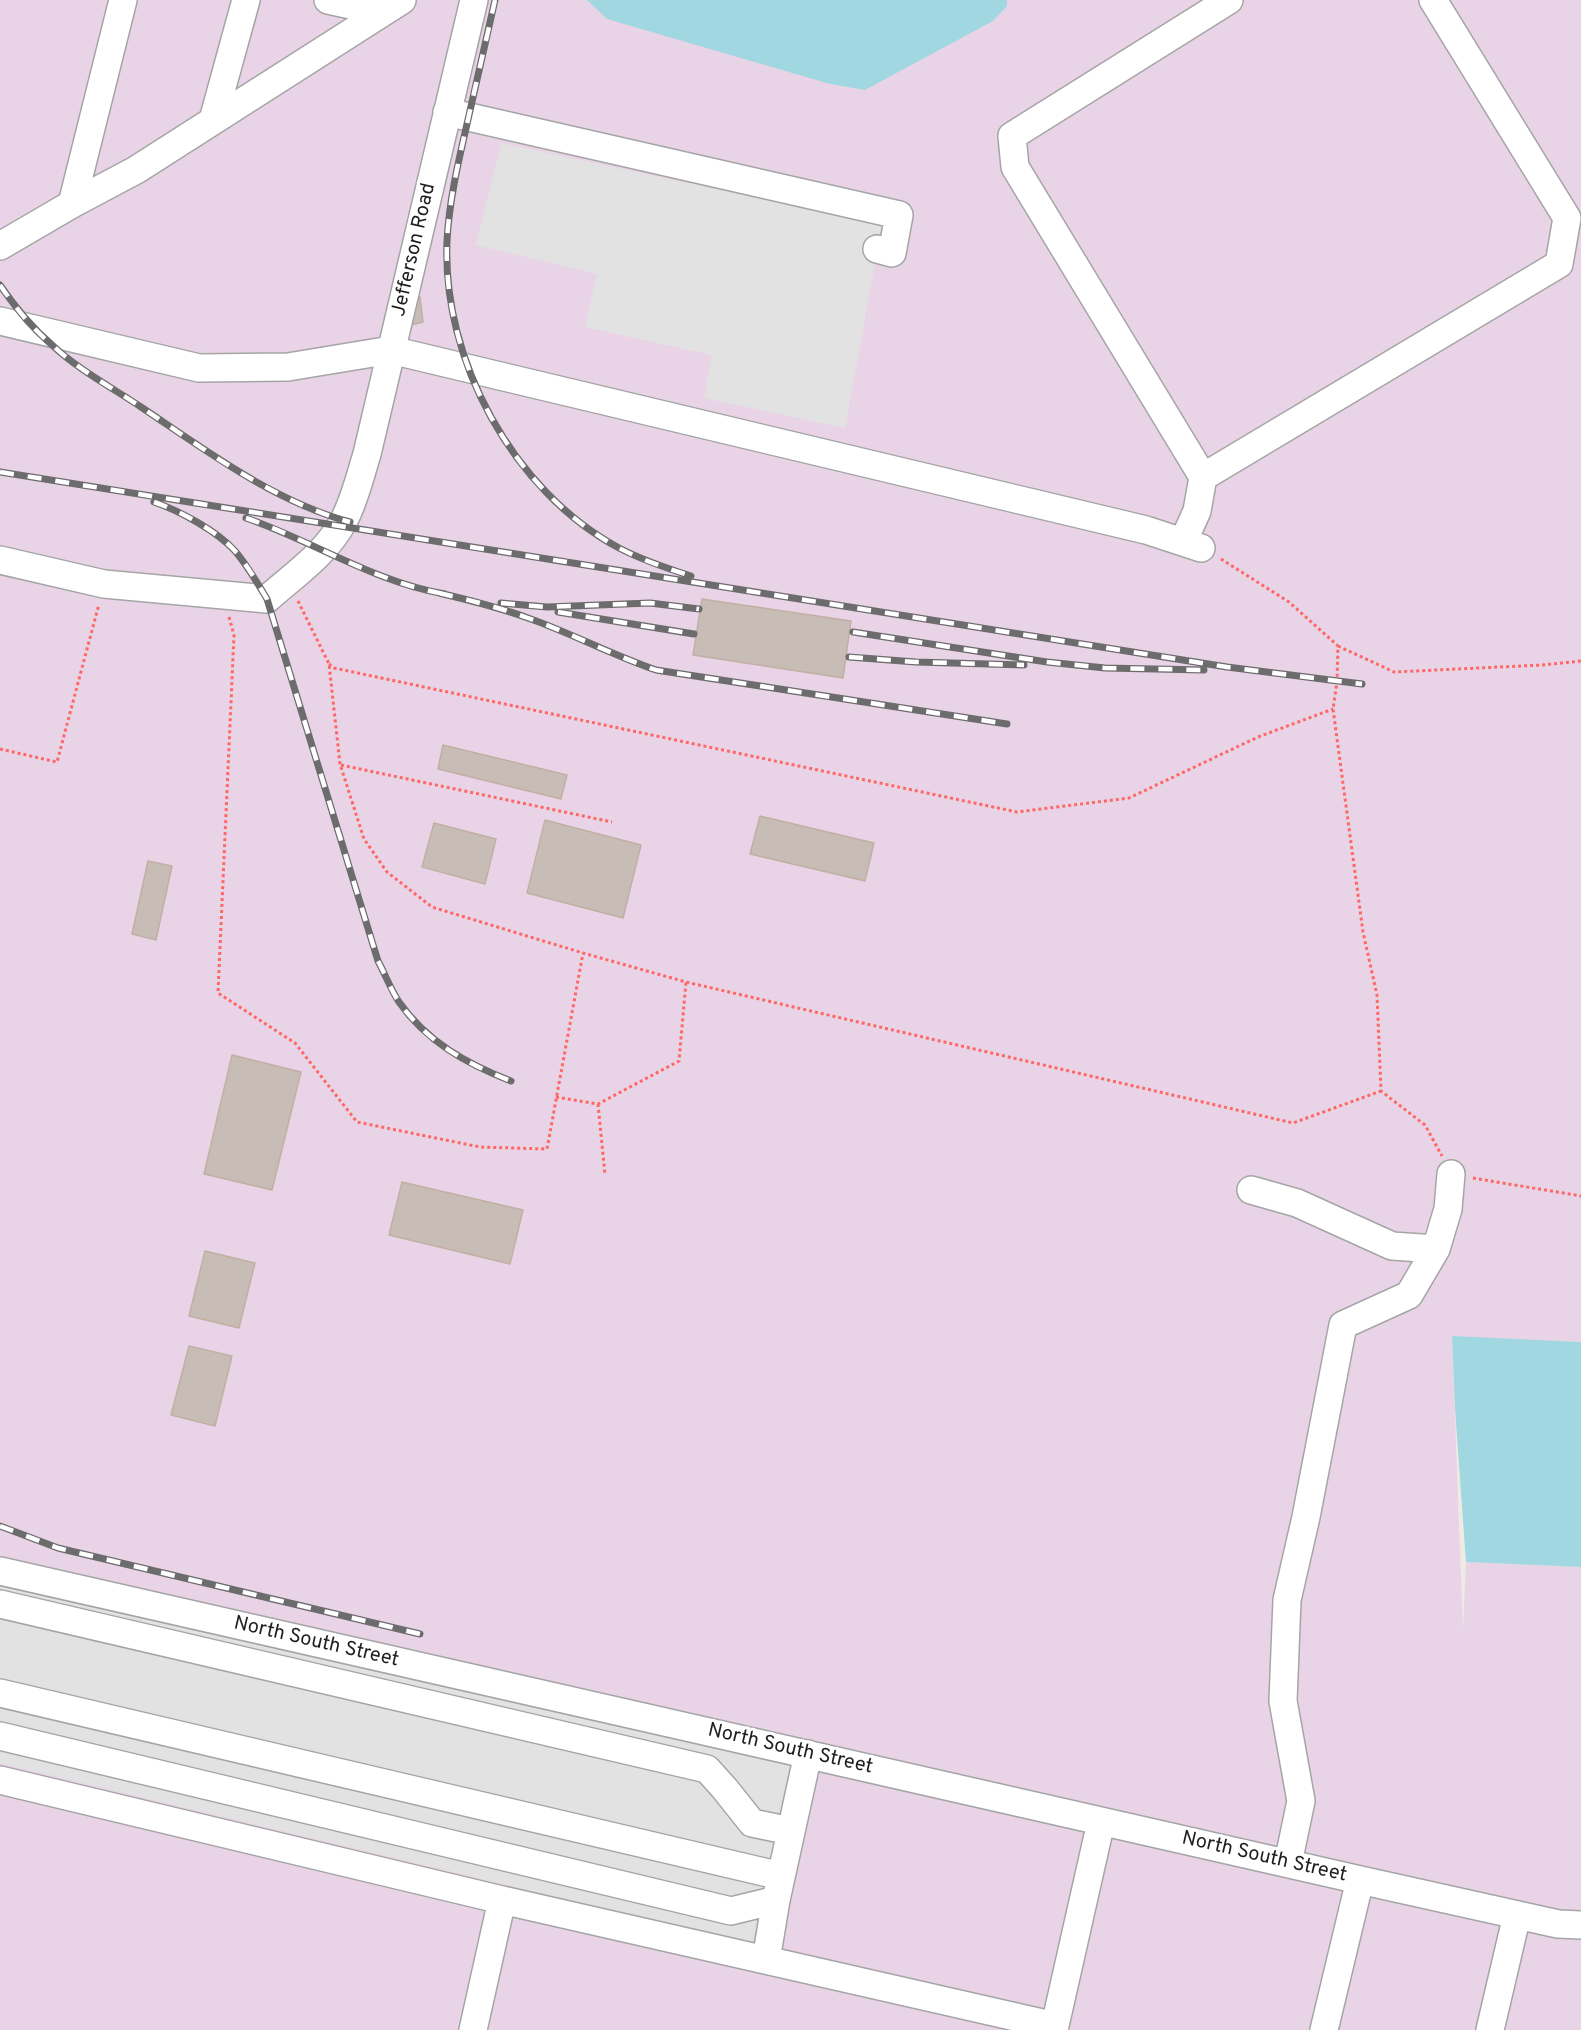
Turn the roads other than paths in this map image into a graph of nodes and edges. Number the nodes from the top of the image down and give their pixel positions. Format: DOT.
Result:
graph roads {
  1 [pos="123,0"];
  2 [pos="246,0"];
  3 [pos="328,0"];
  4 [pos="474,0"];
  5 [pos="1229,0"];
  6 [pos="1433,0"];
  7 [pos="392,6"];
  8 [pos="447,112"];
  9 [pos="213,120"];
  10 [pos="72,204"];
  11 [pos="0,246"];
  12 [pos="877,249"];
  13 [pos="0,321"];
  14 [pos="391,350"];
  15 [pos="1203,477"];
  16 [pos="0,560"];
  17 [pos="1451,1174"];
  18 [pos="1251,1190"];
  19 [pos="1436,1249"];
  20 [pos="0,1571"];
  21 [pos="0,1604"];
  22 [pos="0,1693"];
  23 [pos="0,1736"];
  24 [pos="807,1754"];
  25 [pos="0,1780"];
  26 [pos="1101,1822"];
  27 [pos="791,1831"];
  28 [pos="1288,1863"];
  29 [pos="1360,1880"];
  30 [pos="779,1888"];
  31 [pos="502,1900"];
  32 [pos="1517,1915"];
  33 [pos="1581,1925"];
  34 [pos="766,1960"];
  35 [pos="1054,2028"];
  36 [pos="473,2030"];
  37 [pos="1324,2030"];
  38 [pos="1490,2030"];
  1 -- 10 [label="lane"];
  2 -- 9 [label="lane"];
  3 -- 7 [label="lane"];
  4 -- 8 [label="lane, Jefferson Road"];
  5 -- 15 [label="lane"];
  6 -- 15 [label="lane"];
  7 -- 9 [label="lane"];
  8 -- 12 [label="lane"];
  8 -- 14 [label="lane, Jefferson Road"];
  9 -- 10 [label="lane"];
  10 -- 11 [label="lane"];
  13 -- 14 [label="lane"];
  14 -- 15 [label="lane"];
  14 -- 16 [label="lane, Jefferson Road"];
  17 -- 19 [label="lane"];
  18 -- 19 [label="lane"];
  19 -- 28 [label="lane"];
  20 -- 24 [label="lane, North South Street"];
  21 -- 27 [label="lane"];
  22 -- 30 [label="lane"];
  23 -- 30 [label="lane"];
  24 -- 26 [label="lane, North South Street"];
  24 -- 27 [label="lane"];
  25 -- 31 [label="lane"];
  26 -- 28 [label="lane, North South Street"];
  26 -- 35 [label="lane"];
  27 -- 30 [label="lane"];
  28 -- 29 [label="lane, North South Street"];
  29 -- 32 [label="lane, North South Street"];
  29 -- 37 [label="lane"];
  30 -- 34 [label="lane"];
  31 -- 34 [label="lane"];
  31 -- 36 [label="lane"];
  32 -- 33 [label="lane, North South Street"];
  32 -- 38 [label="lane"];
  34 -- 35 [label="lane"];
}
